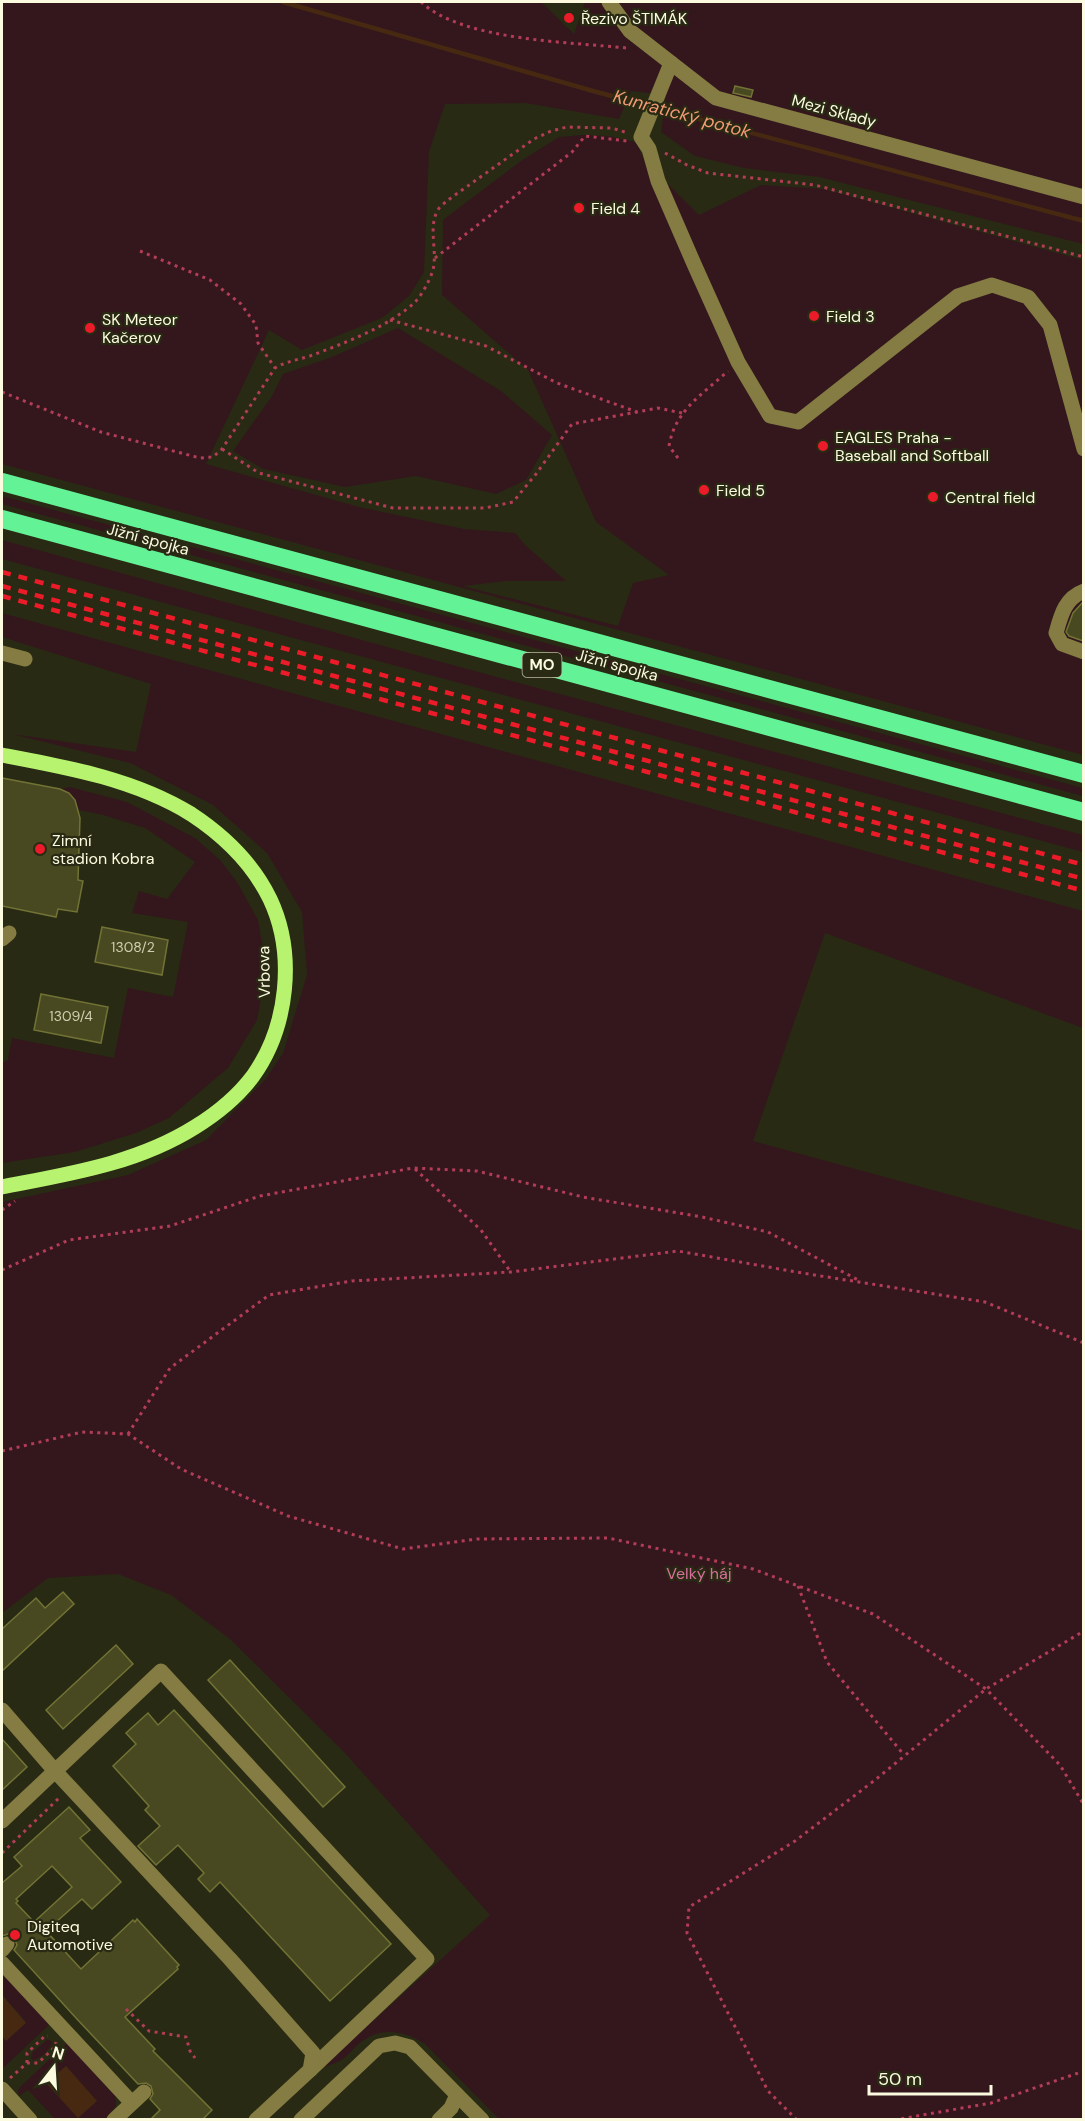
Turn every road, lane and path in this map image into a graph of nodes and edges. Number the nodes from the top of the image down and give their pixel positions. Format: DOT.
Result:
graph roads {
  1 [pos="422,2"];
  2 [pos="609,2"];
  3 [pos="655,51"];
  4 [pos="671,63"];
  5 [pos="641,137"];
  6 [pos="1083,197"];
  7 [pos="140,251"];
  8 [pos="1083,257"];
  9 [pos="435,258"];
  10 [pos="389,320"];
  11 [pos="738,362"];
  12 [pos="275,368"];
  13 [pos="2,392"];
  14 [pos="637,412"];
  15 [pos="682,412"];
  16 [pos="1083,449"];
  17 [pos="222,450"];
  18 [pos="678,458"];
  19 [pos="2,482"];
  20 [pos="2,519"];
  21 [pos="1083,591"];
  22 [pos="1083,652"];
  23 [pos="2,653"];
  24 [pos="25,659"];
  25 [pos="2,755"];
  26 [pos="1083,774"];
  27 [pos="1083,812"];
  28 [pos="413,1168"];
  29 [pos="2,1187"];
  30 [pos="17,1199"];
  31 [pos="2,1210"];
  32 [pos="2,1270"];
  33 [pos="511,1272"];
  34 [pos="864,1283"];
  35 [pos="1083,1343"];
  36 [pos="128,1434"];
  37 [pos="2,1451"];
  38 [pos="798,1586"];
  39 [pos="1083,1631"];
  40 [pos="986,1689"];
  41 [pos="2,1710"];
  42 [pos="904,1756"];
  43 [pos="55,1771"];
  44 [pos="70,1788"];
  45 [pos="1083,1805"];
  46 [pos="2,1821"];
  47 [pos="2,1853"];
  48 [pos="2,1963"];
  49 [pos="126,2009"];
  50 [pos="51,2036"];
  51 [pos="57,2036"];
  52 [pos="195,2058"];
  53 [pos="27,2063"];
  54 [pos="23,2067"];
  55 [pos="310,2070"];
  56 [pos="1083,2071"];
  57 [pos="2,2089"];
  58 [pos="144,2092"];
  59 [pos="457,2096"];
  60 [pos="132,2103"];
  61 [pos="30,2120"];
  62 [pos="114,2120"];
  63 [pos="256,2120"];
  64 [pos="301,2120"];
  65 [pos="439,2120"];
  66 [pos="482,2120"];
  67 [pos="797,2120"];
  68 [pos="894,2120"];
  1 -- 3 [label="path"];
  2 -- 3 [label="street, Mezi Sklady"];
  3 -- 4 [label="street, Mezi Sklady"];
  4 -- 5 [label="street"];
  4 -- 6 [label="street, Mezi Sklady"];
  5 -- 8 [label="path"];
  5 -- 9 [label="path"];
  5 -- 9 [label="path"];
  5 -- 11 [label="street"];
  7 -- 12 [label="path"];
  9 -- 10 [label="path"];
  10 -- 12 [label="path"];
  10 -- 14 [label="path"];
  11 -- 15 [label="path"];
  11 -- 16 [label="street"];
  12 -- 17 [label="path"];
  13 -- 17 [label="path"];
  14 -- 15 [label="path"];
  14 -- 17 [label="path"];
  15 -- 18 [label="path"];
  19 -- 26 [label="highway, Jižní spojka / MO"];
  20 -- 27 [label="highway, Jižní spojka / MO"];
  21 -- 22 [label="street"];
  23 -- 24 [label="street"];
  25 -- 29 [label="main road, Vrbova"];
  28 -- 32 [label="path"];
  28 -- 33 [label="path"];
  28 -- 34 [label="path"];
  30 -- 31 [label="path"];
  33 -- 34 [label="path"];
  33 -- 36 [label="path"];
  34 -- 35 [label="path"];
  36 -- 37 [label="path"];
  36 -- 38 [label="path"];
  38 -- 40 [label="path"];
  38 -- 42 [label="path"];
  39 -- 40 [label="path"];
  40 -- 42 [label="path"];
  40 -- 45 [label="path"];
  41 -- 43 [label="street"];
  42 -- 67 [label="path"];
  43 -- 44 [label="street"];
  43 -- 46 [label="street"];
  43 -- 55 [label="street"];
  44 -- 47 [label="path"];
  44 -- 55 [label="street"];
  48 -- 60 [label="street"];
  49 -- 52 [label="path"];
  50 -- 53 [label="path"];
  51 -- 53 [label="path"];
  53 -- 54 [label="path"];
  55 -- 63 [label="street"];
  56 -- 68 [label="path"];
  57 -- 61 [label="street"];
  58 -- 60 [label="street"];
  59 -- 64 [label="street"];
  59 -- 65 [label="street"];
  59 -- 66 [label="street"];
  60 -- 62 [label="street"];
}
